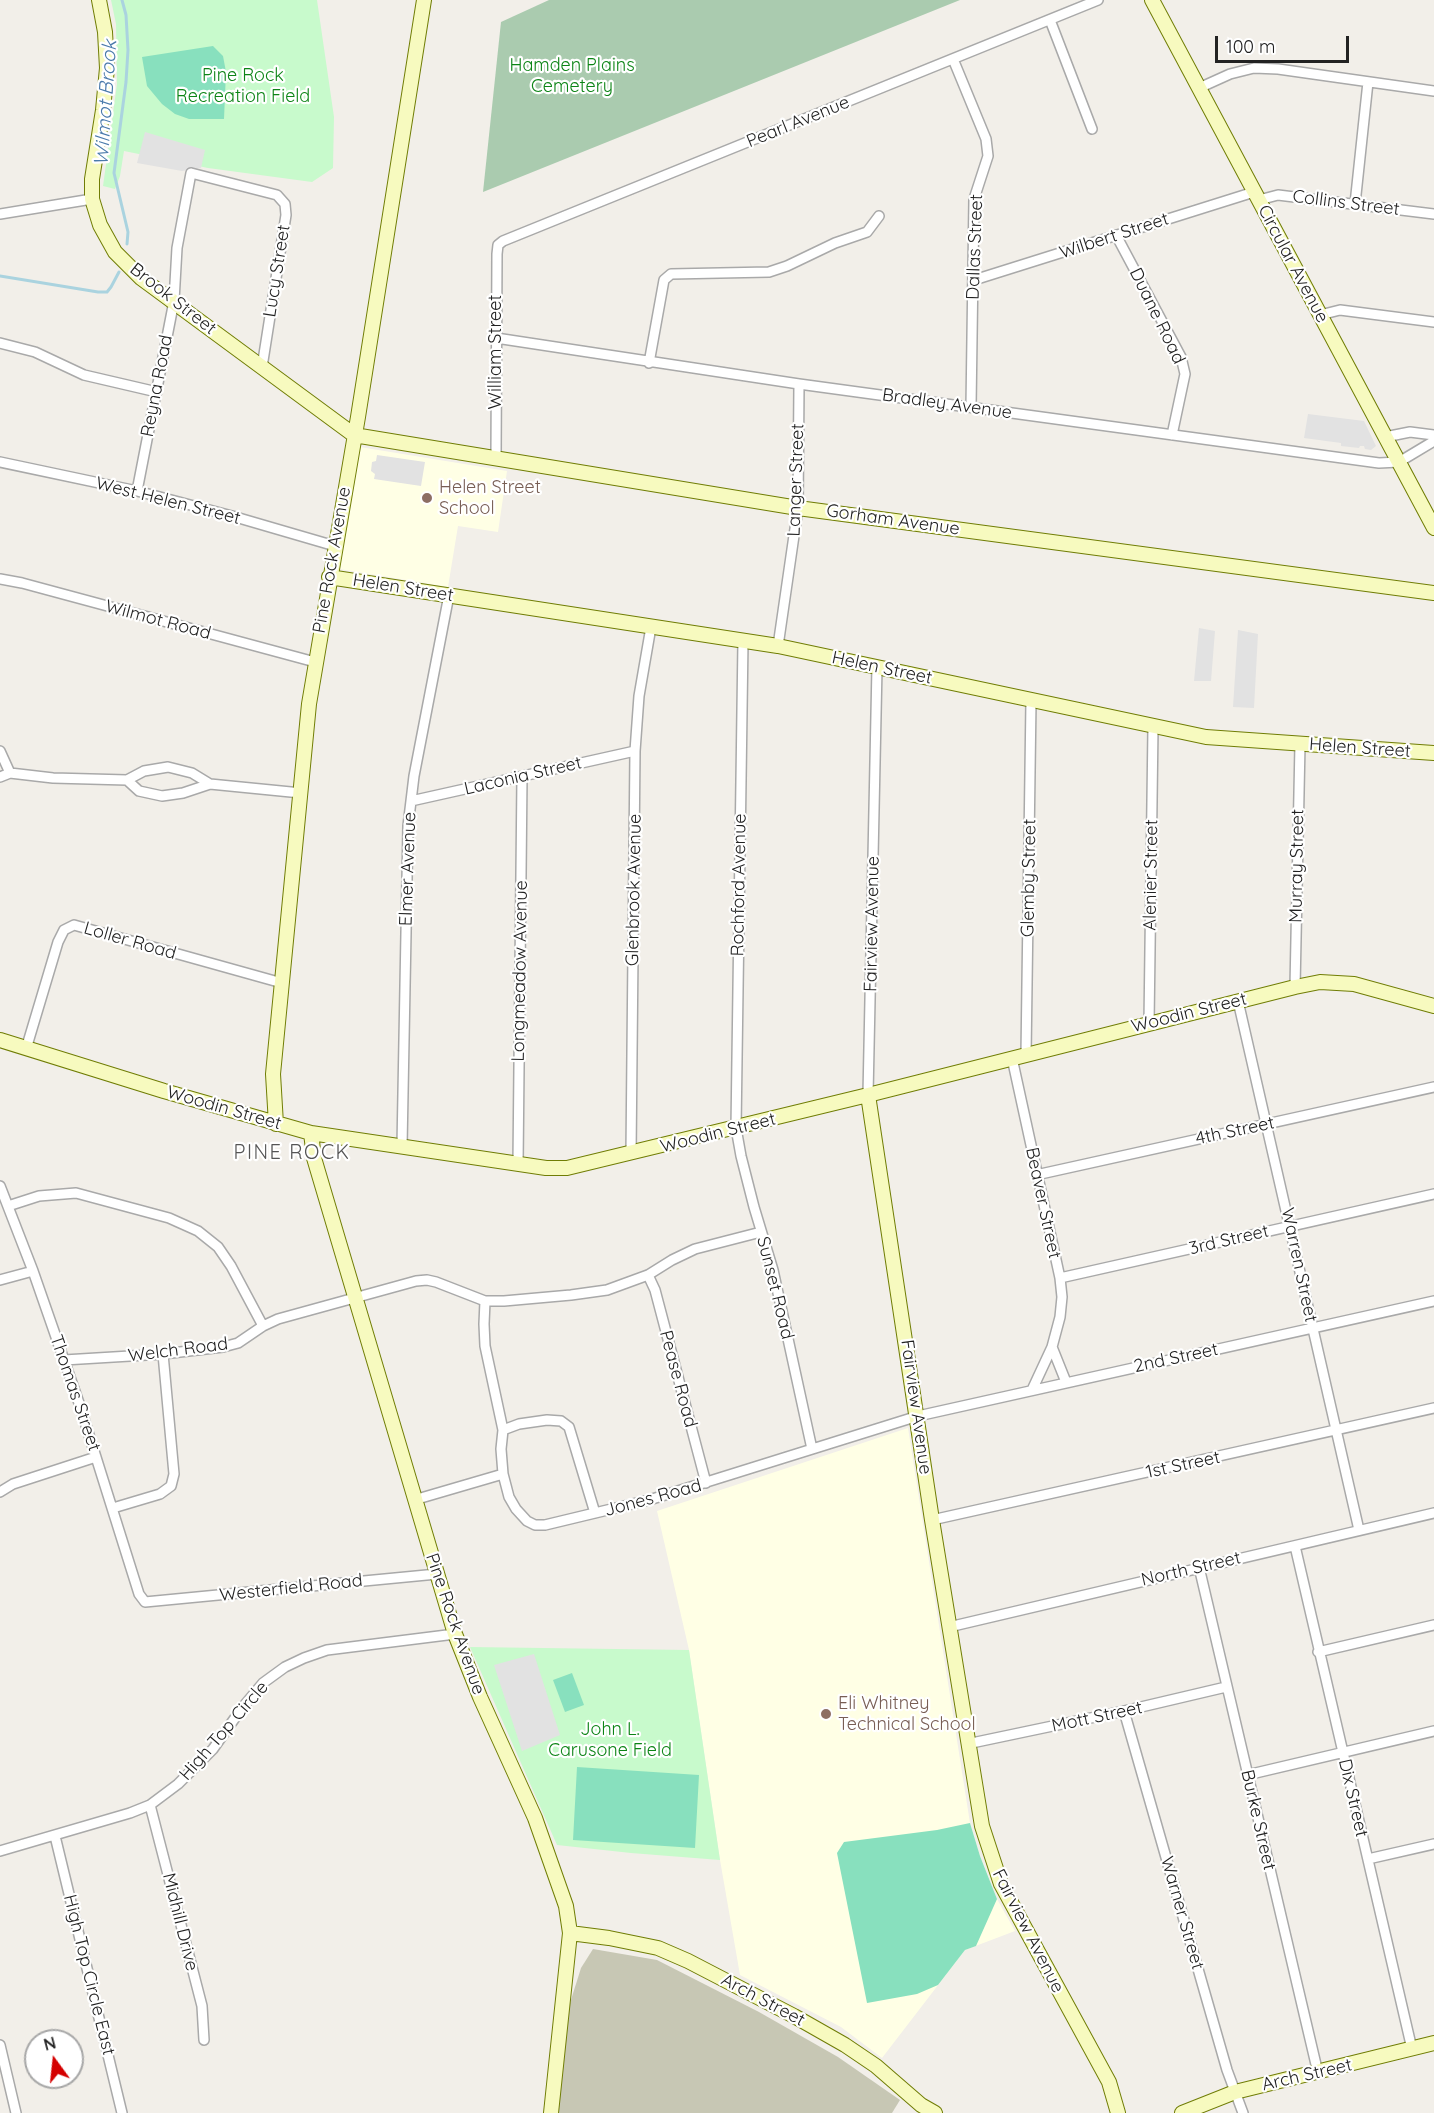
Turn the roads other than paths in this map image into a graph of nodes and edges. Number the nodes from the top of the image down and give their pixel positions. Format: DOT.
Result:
graph roads {
  1 [pos="99,0"];
  2 [pos="424,0"];
  3 [pos="1098,0"];
  4 [pos="1152,0"];
  5 [pos="1050,20"];
  6 [pos="953,59"];
  7 [pos="1368,82"];
  8 [pos="1199,88"];
  9 [pos="1434,91"];
  10 [pos="1092,129"];
  11 [pos="191,173"];
  12 [pos="1256,196"];
  13 [pos="92,199"];
  14 [pos="1355,204"];
  15 [pos="2,212"];
  16 [pos="1434,214"];
  17 [pos="879,216"];
  18 [pos="1116,235"];
  19 [pos="498,245"];
  20 [pos="974,280"];
  21 [pos="174,301"];
  22 [pos="1320,315"];
  23 [pos="1434,322"];
  24 [pos="496,338"];
  25 [pos="0,343"];
  26 [pos="649,363"];
  27 [pos="262,367"];
  28 [pos="799,384"];
  29 [pos="157,392"];
  30 [pos="971,407"];
  31 [pos="354,435"];
  32 [pos="1172,435"];
  33 [pos="1434,435"];
  34 [pos="1385,437"];
  35 [pos="1434,441"];
  36 [pos="496,458"];
  37 [pos="0,462"];
  38 [pos="1399,462"];
  39 [pos="137,492"];
  40 [pos="798,508"];
  41 [pos="1434,528"];
  42 [pos="335,546"];
  43 [pos="330,577"];
  44 [pos="0,579"];
  45 [pos="1434,593"];
  46 [pos="449,595"];
  47 [pos="651,627"];
  48 [pos="743,641"];
  49 [pos="778,646"];
  50 [pos="315,662"];
  51 [pos="877,667"];
  52 [pos="1031,701"];
  53 [pos="1153,728"];
  54 [pos="1300,744"];
  55 [pos="0,751"];
  56 [pos="635,751"];
  57 [pos="1434,753"];
  58 [pos="10,773"];
  59 [pos="0,777"];
  60 [pos="522,777"];
  61 [pos="127,780"];
  62 [pos="210,784"];
  63 [pos="301,794"];
  64 [pos="411,801"];
  65 [pos="282,983"];
  66 [pos="1295,987"];
  67 [pos="1238,1000"];
  68 [pos="1434,1006"];
  69 [pos="1149,1023"];
  70 [pos="0,1040"];
  71 [pos="26,1049"];
  72 [pos="1026,1055"];
  73 [pos="1012,1059"];
  74 [pos="1434,1087"];
  75 [pos="868,1095"];
  76 [pos="276,1124"];
  77 [pos="1268,1124"];
  78 [pos="736,1128"];
  79 [pos="311,1133"];
  80 [pos="402,1146"];
  81 [pos="631,1154"];
  82 [pos="518,1164"];
  83 [pos="1036,1175"];
  84 [pos="0,1186"];
  85 [pos="1434,1194"];
  86 [pos="8,1206"];
  87 [pos="1290,1226"];
  88 [pos="761,1232"];
  89 [pos="33,1270"];
  90 [pos="648,1275"];
  91 [pos="1060,1278"];
  92 [pos="0,1280"];
  93 [pos="355,1297"];
  94 [pos="485,1301"];
  95 [pos="1434,1301"];
  96 [pos="263,1326"];
  97 [pos="1312,1328"];
  98 [pos="1052,1347"];
  99 [pos="163,1354"];
  100 [pos="64,1360"];
  101 [pos="1066,1382"];
  102 [pos="1032,1390"];
  103 [pos="1434,1408"];
  104 [pos="918,1416"];
  105 [pos="503,1430"];
  106 [pos="1336,1431"];
  107 [pos="812,1449"];
  108 [pos="96,1457"];
  109 [pos="503,1474"];
  110 [pos="706,1483"];
  111 [pos="0,1492"];
  112 [pos="414,1500"];
  113 [pos="113,1508"];
  114 [pos="595,1513"];
  115 [pos="1434,1513"];
  116 [pos="932,1520"];
  117 [pos="1359,1530"];
  118 [pos="1295,1546"];
  119 [pos="1199,1567"];
  120 [pos="437,1574"];
  121 [pos="146,1602"];
  122 [pos="1434,1626"];
  123 [pos="949,1627"];
  124 [pos="455,1634"];
  125 [pos="1318,1652"];
  126 [pos="1226,1687"];
  127 [pos="1124,1711"];
  128 [pos="1434,1731"];
  129 [pos="967,1744"];
  130 [pos="1342,1753"];
  131 [pos="1247,1775"];
  132 [pos="150,1804"];
  133 [pos="55,1836"];
  134 [pos="1434,1844"];
  135 [pos="0,1851"];
  136 [pos="1368,1859"];
  137 [pos="570,1933"];
  138 [pos="204,2040"];
  139 [pos="1434,2043"];
  140 [pos="0,2044"];
  141 [pos="1412,2049"];
  142 [pos="1318,2073"];
  143 [pos="1235,2092"];
  144 [pos="16,2113"];
  145 [pos="122,2113"];
  146 [pos="551,2113"];
  147 [pos="935,2113"];
  148 [pos="1118,2113"];
  149 [pos="1182,2113"];
  150 [pos="1243,2113"];
  1 -- 13 [label="street, Brook Street"];
  2 -- 31 [label="street, Pine Rock Avenue"];
  3 -- 5 [label="street, Pearl Avenue"];
  4 -- 8 [label="street, Circular Avenue"];
  5 -- 6 [label="street, Pearl Avenue"];
  5 -- 10 [label="street"];
  6 -- 19 [label="street, Pearl Avenue"];
  6 -- 20 [label="street, Dallas Street"];
  7 -- 8 [label="street"];
  7 -- 9 [label="street"];
  7 -- 14 [label="street"];
  8 -- 12 [label="street, Circular Avenue"];
  11 -- 21 [label="street, Reyna Road"];
  11 -- 27 [label="street, Lucy Street"];
  12 -- 14 [label="street, Collins Street"];
  12 -- 18 [label="street, Wilbert Street"];
  12 -- 22 [label="street, Circular Avenue"];
  13 -- 15 [label="street"];
  13 -- 21 [label="street, Brook Street"];
  14 -- 16 [label="street, Collins Street"];
  17 -- 26 [label="street"];
  18 -- 20 [label="street, Wilbert Street"];
  18 -- 32 [label="street, Duane Road"];
  19 -- 24 [label="street, William Street"];
  20 -- 30 [label="street, Dallas Street"];
  21 -- 27 [label="street, Brook Street"];
  21 -- 29 [label="street, Reyna Road"];
  22 -- 23 [label="street"];
  22 -- 34 [label="street, Circular Avenue"];
  24 -- 26 [label="street, Bradley Avenue"];
  24 -- 36 [label="street, William Street"];
  25 -- 29 [label="street"];
  26 -- 28 [label="street, Bradley Avenue"];
  27 -- 31 [label="street, Brook Street"];
  28 -- 30 [label="street, Bradley Avenue"];
  28 -- 40 [label="street, Langer Street"];
  29 -- 39 [label="street, Reyna Road"];
  30 -- 32 [label="street, Bradley Avenue"];
  31 -- 36 [label="street, Gorham Avenue"];
  31 -- 42 [label="street, Pine Rock Avenue"];
  32 -- 38 [label="street, Bradley Avenue"];
  33 -- 34 [label="street"];
  34 -- 38 [label="street, Circular Avenue"];
  35 -- 38 [label="street"];
  36 -- 40 [label="street, Gorham Avenue"];
  37 -- 39 [label="street, West Helen Street"];
  38 -- 41 [label="street, Circular Avenue"];
  39 -- 42 [label="street, West Helen Street"];
  40 -- 45 [label="street, Gorham Avenue"];
  40 -- 49 [label="street, Langer Street"];
  42 -- 43 [label="street, Pine Rock Avenue"];
  43 -- 46 [label="street, Helen Street"];
  43 -- 50 [label="street, Pine Rock Avenue"];
  44 -- 50 [label="street, Wilmot Road"];
  46 -- 47 [label="street, Helen Street"];
  46 -- 64 [label="street, Elmer Avenue"];
  47 -- 48 [label="street, Helen Street"];
  47 -- 56 [label="street, Glenbrook Avenue"];
  48 -- 49 [label="street, Helen Street"];
  48 -- 78 [label="street, Rochford Avenue"];
  49 -- 51 [label="street, Helen Street"];
  50 -- 63 [label="street, Pine Rock Avenue"];
  51 -- 52 [label="street, Helen Street"];
  51 -- 75 [label="street, Fairview Avenue"];
  52 -- 53 [label="street, Helen Street"];
  52 -- 72 [label="street, Glemby Street"];
  53 -- 54 [label="street, Helen Street"];
  53 -- 69 [label="street, Alenier Street"];
  54 -- 57 [label="street, Helen Street"];
  54 -- 66 [label="street, Murray Street"];
  55 -- 58 [label="street"];
  56 -- 60 [label="street, Laconia Street"];
  56 -- 81 [label="street, Glenbrook Avenue"];
  58 -- 59 [label="street"];
  58 -- 61 [label="street"];
  60 -- 64 [label="street, Laconia Street"];
  60 -- 82 [label="street, Longmeadow Avenue"];
  61 -- 62 [label="street"];
  61 -- 62 [label="street"];
  62 -- 63 [label="street"];
  63 -- 65 [label="street, Pine Rock Avenue"];
  64 -- 80 [label="street, Elmer Avenue"];
  65 -- 71 [label="street, Loller Road"];
  65 -- 76 [label="street, Pine Rock Avenue"];
  66 -- 67 [label="street, Woodin Street"];
  66 -- 68 [label="street, Woodin Street"];
  67 -- 69 [label="street, Woodin Street"];
  67 -- 77 [label="street, Warren Street"];
  69 -- 72 [label="street, Woodin Street"];
  70 -- 71 [label="street, Woodin Street"];
  71 -- 76 [label="street, Woodin Street"];
  72 -- 73 [label="street, Woodin Street"];
  73 -- 75 [label="street, Woodin Street"];
  73 -- 83 [label="street, Beaver Street"];
  74 -- 77 [label="street, 4th Street"];
  75 -- 78 [label="street, Woodin Street"];
  75 -- 104 [label="street, Fairview Avenue"];
  76 -- 79 [label="street, Woodin Street"];
  77 -- 83 [label="street, 4th Street"];
  77 -- 87 [label="street, Warren Street"];
  78 -- 81 [label="street, Woodin Street"];
  78 -- 88 [label="street, Sunset Road"];
  79 -- 80 [label="street, Woodin Street"];
  79 -- 93 [label="street, Pine Rock Avenue"];
  80 -- 82 [label="street, Woodin Street"];
  81 -- 82 [label="street, Woodin Street"];
  83 -- 91 [label="street, Beaver Street"];
  84 -- 86 [label="street, Thomas Street"];
  85 -- 87 [label="street, 3rd Street"];
  86 -- 89 [label="street, Thomas Street"];
  86 -- 96 [label="street"];
  87 -- 91 [label="street, 3rd Street"];
  87 -- 97 [label="street, Warren Street"];
  88 -- 90 [label="street"];
  88 -- 107 [label="street, Sunset Road"];
  89 -- 92 [label="street"];
  89 -- 100 [label="street, Thomas Street"];
  90 -- 94 [label="street"];
  90 -- 110 [label="street, Pease Road"];
  91 -- 98 [label="street, Beaver Street"];
  93 -- 94 [label="street, Welch Road"];
  93 -- 96 [label="street, Welch Road"];
  93 -- 112 [label="street, Pine Rock Avenue"];
  94 -- 105 [label="street"];
  95 -- 97 [label="street, 2nd Street"];
  96 -- 99 [label="street, Welch Road"];
  97 -- 101 [label="street, 2nd Street"];
  97 -- 106 [label="street, Warren Street"];
  98 -- 101 [label="street"];
  98 -- 102 [label="street, Beaver Street"];
  99 -- 100 [label="street, Welch Road"];
  99 -- 113 [label="street"];
  100 -- 108 [label="street, Thomas Street"];
  101 -- 102 [label="street, 2nd Street"];
  102 -- 104 [label="street, 2nd Street"];
  103 -- 106 [label="street, 1st Street"];
  104 -- 107 [label="street, Jones Road"];
  104 -- 116 [label="street, Fairview Avenue"];
  105 -- 109 [label="street"];
  105 -- 114 [label="street"];
  106 -- 116 [label="street, 1st Street"];
  106 -- 117 [label="street, Warren Street"];
  107 -- 110 [label="street, Jones Road"];
  108 -- 111 [label="street"];
  108 -- 113 [label="street, Thomas Street"];
  109 -- 112 [label="street"];
  109 -- 114 [label="street, Jones Road"];
  110 -- 114 [label="street, Jones Road"];
  112 -- 120 [label="street, Pine Rock Avenue"];
  113 -- 121 [label="street, Thomas Street"];
  115 -- 117 [label="street, North Street"];
  116 -- 123 [label="street, Fairview Avenue"];
  117 -- 118 [label="street, North Street"];
  118 -- 119 [label="street, North Street"];
  118 -- 125 [label="street, Dix Street"];
  119 -- 123 [label="street, North Street"];
  119 -- 126 [label="street, Burke Street"];
  120 -- 121 [label="street, Westerfield Road"];
  120 -- 124 [label="street, Pine Rock Avenue"];
  122 -- 125 [label="street"];
  123 -- 129 [label="street, Fairview Avenue"];
  124 -- 132 [label="street, High Top Circle"];
  124 -- 137 [label="street, Pine Rock Avenue"];
  125 -- 130 [label="street, Dix Street"];
  126 -- 127 [label="street, Mott Street"];
  126 -- 131 [label="street, Burke Street"];
  127 -- 129 [label="street, Mott Street"];
  127 -- 143 [label="street, Warner Street"];
  128 -- 130 [label="street"];
  129 -- 148 [label="street, Fairview Avenue"];
  130 -- 131 [label="street"];
  130 -- 136 [label="street, Dix Street"];
  131 -- 142 [label="street, Burke Street"];
  132 -- 133 [label="street, High Top Circle"];
  132 -- 138 [label="street, Midhill Drive"];
  133 -- 135 [label="street, High Top Circle"];
  133 -- 145 [label="street, High Top Circle East"];
  134 -- 136 [label="street"];
  136 -- 141 [label="street, Dix Street"];
  137 -- 146 [label="street, Pine Rock Avenue"];
  137 -- 147 [label="street, Arch Street"];
  139 -- 141 [label="street, Arch Street"];
  140 -- 144 [label="street"];
  141 -- 142 [label="street, Arch Street"];
  142 -- 143 [label="street, Arch Street"];
  143 -- 149 [label="street, Arch Street"];
  143 -- 150 [label="street, Warner Street"];
}
